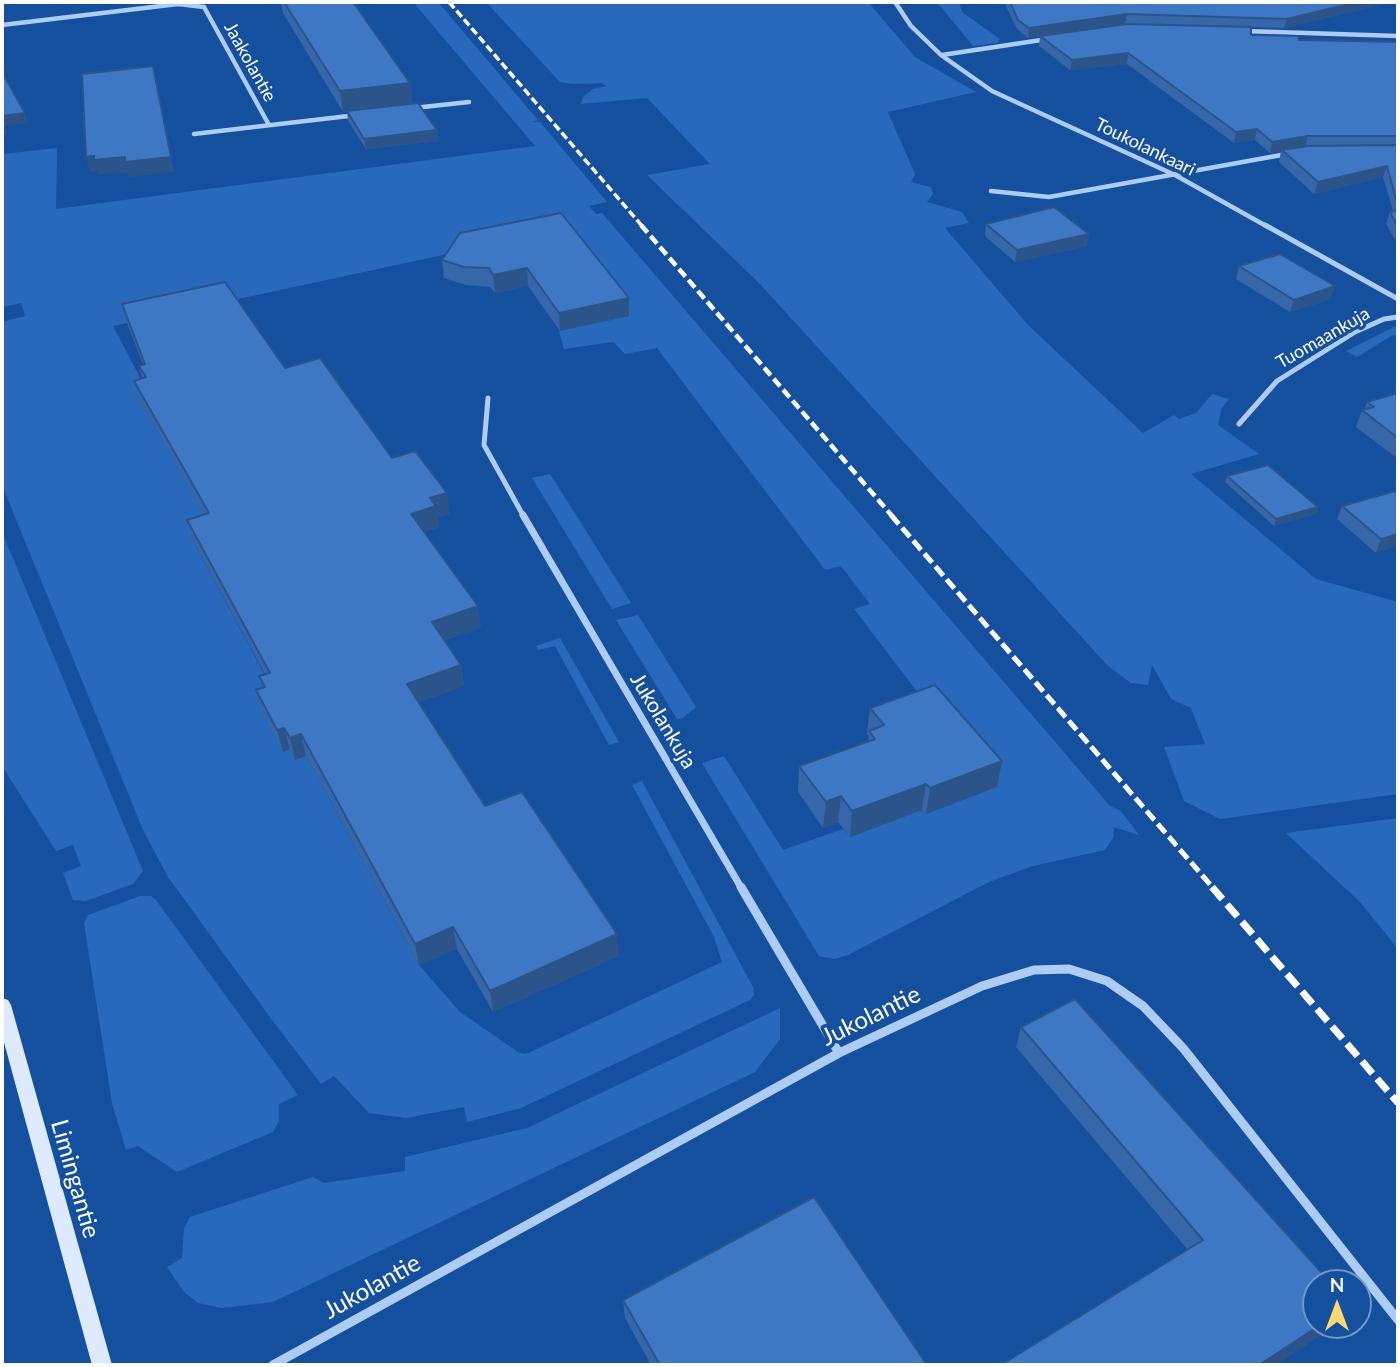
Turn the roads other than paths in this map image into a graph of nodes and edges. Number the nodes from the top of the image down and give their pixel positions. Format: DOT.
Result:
graph roads {
  1 [pos="895,2"];
  2 [pos="2,25"];
  3 [pos="1243,31"];
  4 [pos="1398,36"];
  5 [pos="1060,37"];
  6 [pos="941,55"];
  7 [pos="469,102"];
  8 [pos="403,110"];
  9 [pos="363,114"];
  10 [pos="269,125"];
  11 [pos="194,134"];
  12 [pos="1294,153"];
  13 [pos="1175,175"];
  14 [pos="991,191"];
  15 [pos="1398,299"];
  16 [pos="1398,317"];
  17 [pos="488,398"];
  18 [pos="1239,424"];
  19 [pos="2,1005"];
  20 [pos="839,1053"];
  21 [pos="1398,1320"];
  22 [pos="102,1365"];
  23 [pos="274,1365"];
  1 -- 6 [label="street, Toukolankaari"];
  2 -- 10 [label="street, Jaakolantie"];
  3 -- 4 [label="street"];
  5 -- 6 [label="street"];
  6 -- 13 [label="street, Toukolankaari"];
  7 -- 8 [label="street"];
  9 -- 10 [label="street, Jaakolantie"];
  10 -- 11 [label="street, Jaakolantie"];
  12 -- 13 [label="street"];
  13 -- 14 [label="street"];
  13 -- 15 [label="street, Toukolankaari"];
  16 -- 18 [label="street, Tuomaankuja"];
  17 -- 20 [label="street, Jukolankuja"];
  19 -- 22 [label="main road, Limingantie"];
  20 -- 21 [label="street, Jukolantie"];
  20 -- 23 [label="street, Jukolantie"];
}
